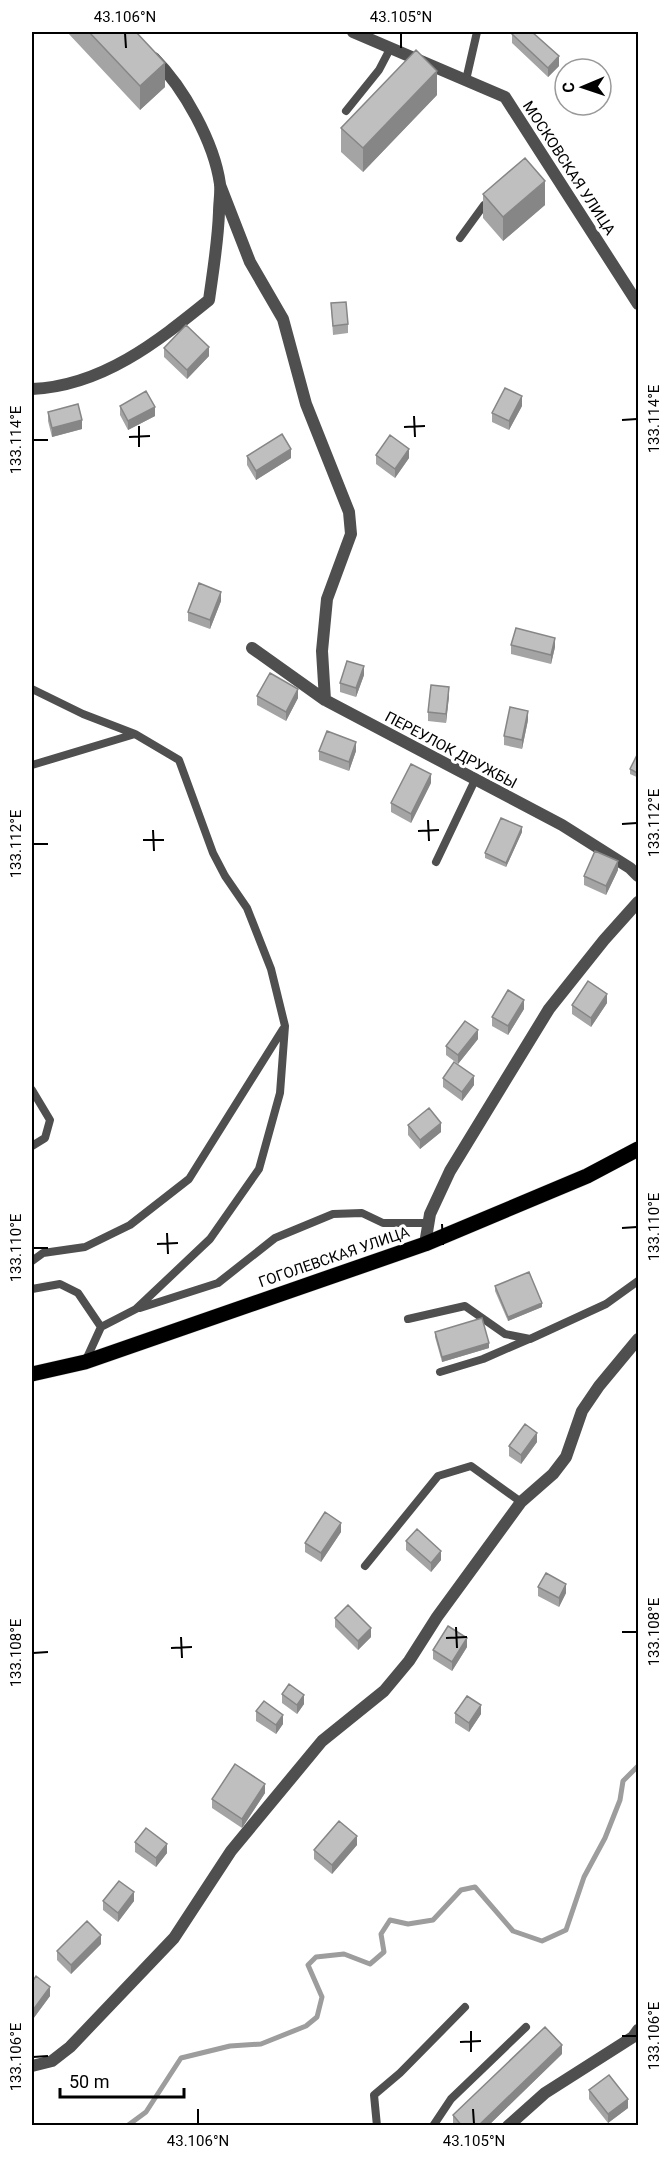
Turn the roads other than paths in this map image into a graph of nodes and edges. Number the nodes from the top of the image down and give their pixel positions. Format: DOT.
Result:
graph roads {
  1 [pos="353,32"];
  2 [pos="477,32"];
  3 [pos="142,46"];
  4 [pos="391,47"];
  5 [pos="466,80"];
  6 [pos="346,111"];
  7 [pos="220,185"];
  8 [pos="501,192"];
  9 [pos="460,238"];
  10 [pos="639,304"];
  11 [pos="32,389"];
  12 [pos="252,648"];
  13 [pos="32,689"];
  14 [pos="325,700"];
  15 [pos="135,734"];
  16 [pos="32,765"];
  17 [pos="475,780"];
  18 [pos="436,862"];
  19 [pos="639,876"];
  20 [pos="639,902"];
  21 [pos="285,1026"];
  22 [pos="32,1090"];
  23 [pos="32,1146"];
  24 [pos="639,1149"];
  25 [pos="428,1223"];
  26 [pos="425,1244"];
  27 [pos="32,1262"];
  28 [pos="639,1281"];
  29 [pos="32,1289"];
  30 [pos="136,1309"];
  31 [pos="408,1319"];
  32 [pos="101,1327"];
  33 [pos="530,1339"];
  34 [pos="639,1339"];
  35 [pos="85,1362"];
  36 [pos="440,1372"];
  37 [pos="32,1374"];
  38 [pos="521,1502"];
  39 [pos="365,1566"];
  40 [pos="465,2007"];
  41 [pos="526,2027"];
  42 [pos="639,2030"];
  43 [pos="32,2066"];
  44 [pos="377,2126"];
  45 [pos="433,2126"];
  46 [pos="508,2126"];
  1 -- 4 [label="street, МОСКОВСКАЯ УЛИЦА"];
  2 -- 5 [label="lane"];
  3 -- 7 [label="street"];
  4 -- 5 [label="street, МОСКОВСКАЯ УЛИЦА"];
  4 -- 6 [label="lane"];
  5 -- 10 [label="street, МОСКОВСКАЯ УЛИЦА"];
  7 -- 11 [label="street"];
  7 -- 14 [label="street"];
  8 -- 9 [label="lane"];
  12 -- 14 [label="street, ПЕРЕУЛОК ДРУЖБЫ"];
  13 -- 15 [label="lane"];
  14 -- 17 [label="street, ПЕРЕУЛОК ДРУЖБЫ"];
  15 -- 16 [label="lane"];
  15 -- 21 [label="lane"];
  17 -- 18 [label="lane"];
  17 -- 19 [label="street, ПЕРЕУЛОК ДРУЖБЫ"];
  20 -- 25 [label="street"];
  21 -- 27 [label="lane"];
  21 -- 30 [label="lane"];
  22 -- 23 [label="lane"];
  24 -- 26 [label="main road, ГОГОЛЕВСКАЯ УЛИЦА"];
  25 -- 26 [label="street"];
  25 -- 30 [label="lane"];
  26 -- 35 [label="main road, ГОГОЛЕВСКАЯ УЛИЦА"];
  28 -- 33 [label="lane"];
  29 -- 32 [label="lane"];
  30 -- 32 [label="lane"];
  31 -- 33 [label="lane"];
  32 -- 35 [label="lane"];
  33 -- 36 [label="lane"];
  34 -- 38 [label="street"];
  35 -- 37 [label="main road, ГОГОЛЕВСКАЯ УЛИЦА"];
  38 -- 39 [label="lane"];
  38 -- 43 [label="street"];
  40 -- 44 [label="lane"];
  41 -- 45 [label="lane"];
  42 -- 46 [label="street"];
}
